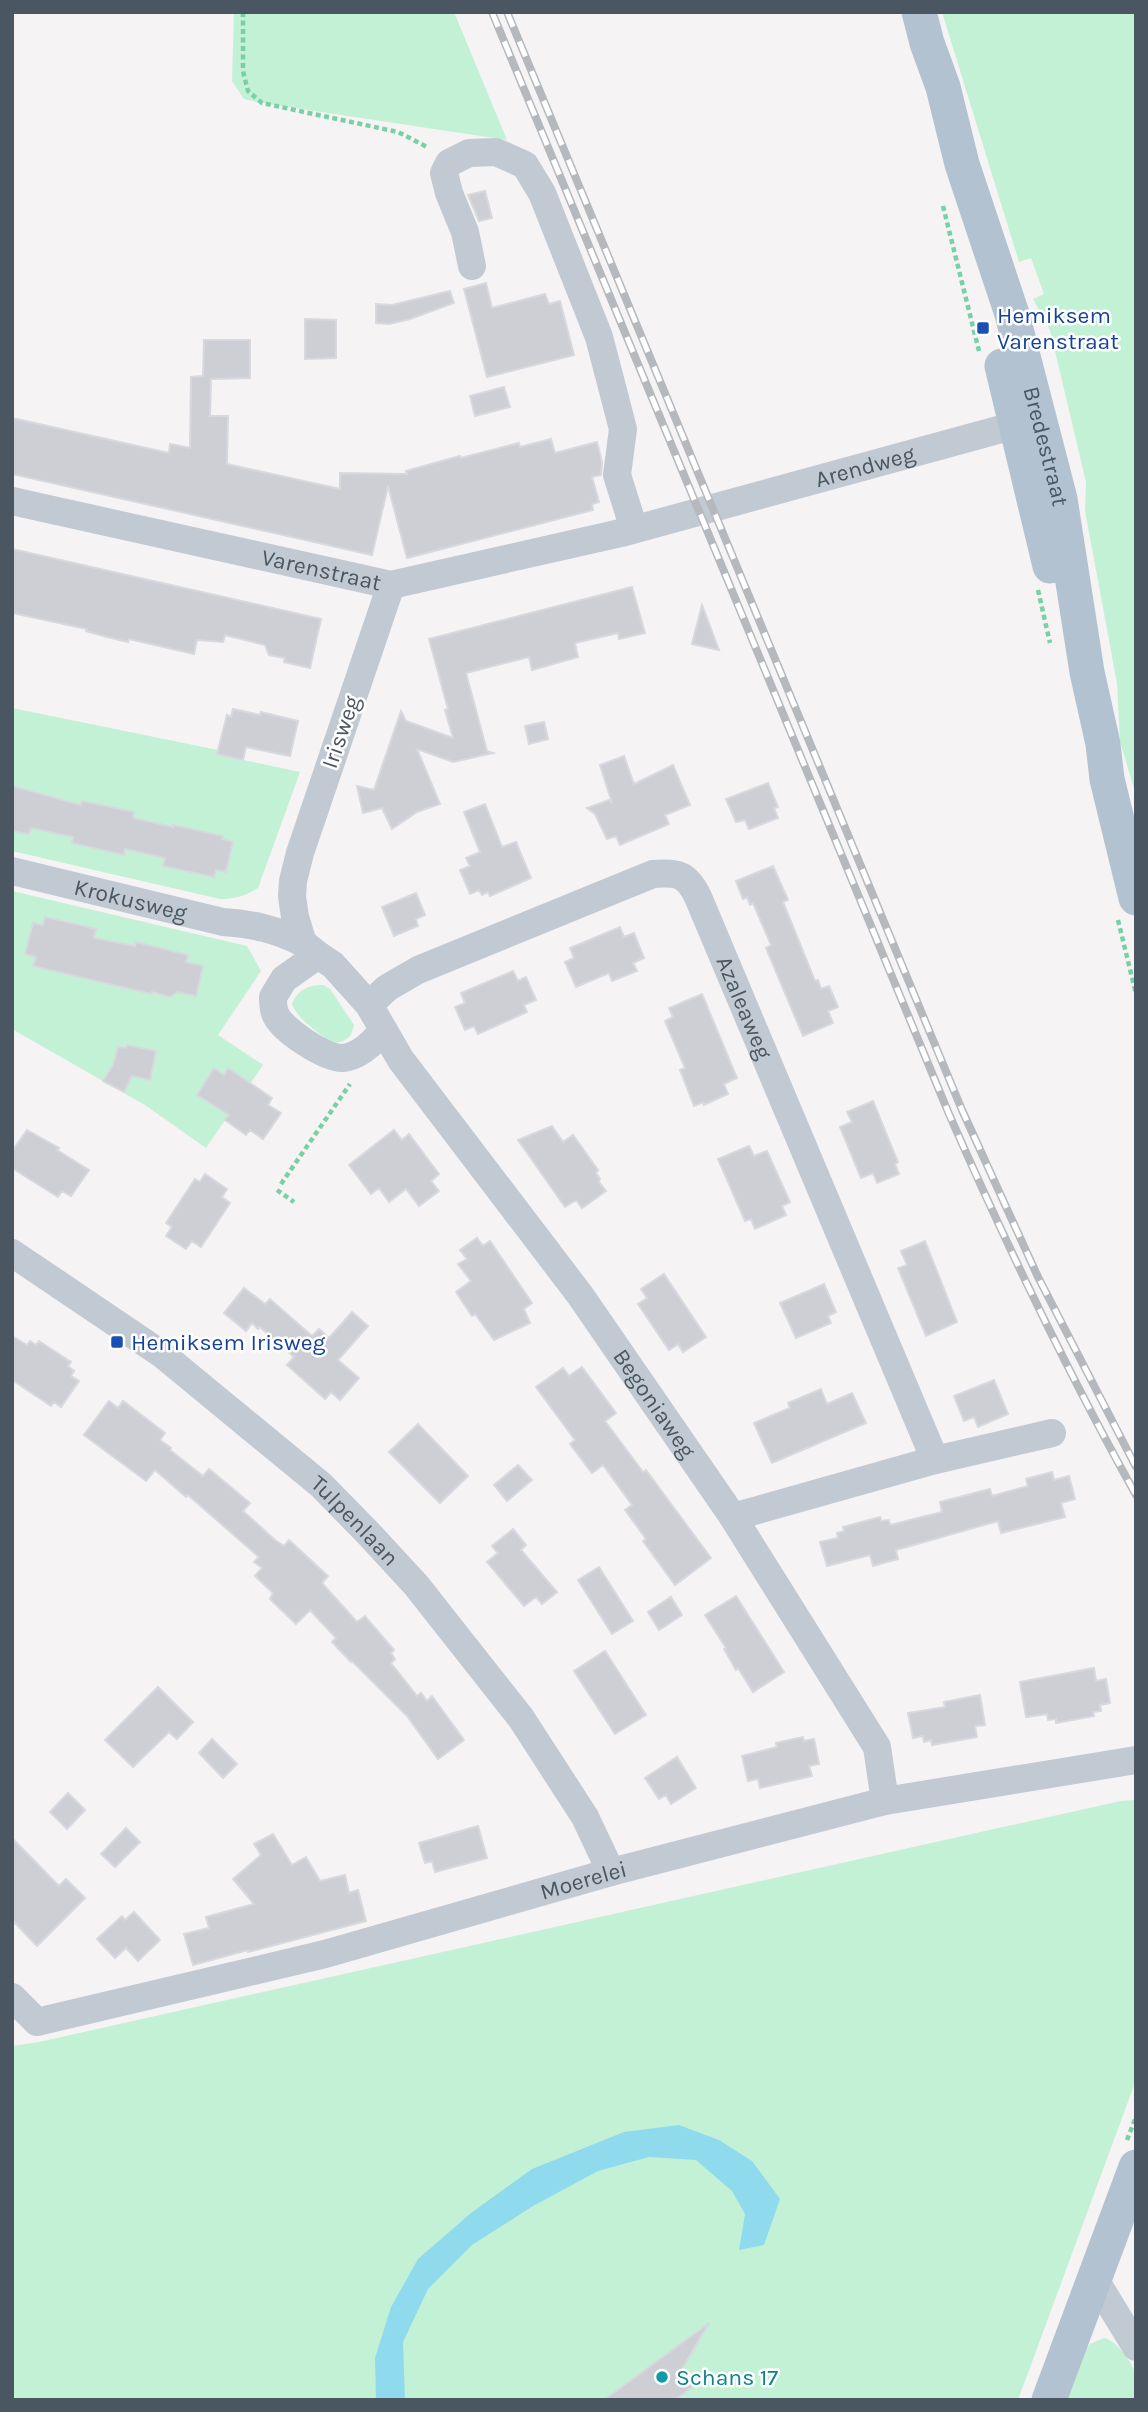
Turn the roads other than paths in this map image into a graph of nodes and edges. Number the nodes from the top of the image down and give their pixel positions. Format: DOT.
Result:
graph roads {
  1 [pos="923,28"];
  2 [pos="472,266"];
  3 [pos="1016,425"];
  4 [pos="12,500"];
  5 [pos="712,506"];
  6 [pos="634,529"];
  7 [pos="391,585"];
  8 [pos="1107,779"];
  9 [pos="12,870"];
  10 [pos="293,881"];
  11 [pos="1136,898"];
  12 [pos="252,924"];
  13 [pos="310,949"];
  14 [pos="369,1005"];
  15 [pos="383,1030"];
  16 [pos="12,1253"];
  17 [pos="1052,1433"];
  18 [pos="935,1460"];
  19 [pos="733,1517"];
  20 [pos="1136,1760"];
  21 [pos="885,1801"];
  22 [pos="611,1872"];
  23 [pos="12,1997"];
  24 [pos="1136,2167"];
  25 [pos="1094,2278"];
  26 [pos="1136,2347"];
  27 [pos="1049,2400"];
  1 -- 3 [label="main road, Bredestraat"];
  1 -- 8 [label="main road, Bredestraat"];
  2 -- 6 [label="street"];
  3 -- 5 [label="street, Arendweg"];
  3 -- 8 [label="main road, Bredestraat"];
  4 -- 7 [label="street, Varenstraat"];
  5 -- 6 [label="street, Varenstraat"];
  6 -- 7 [label="street, Varenstraat"];
  7 -- 10 [label="street, Irisweg"];
  8 -- 11 [label="main road, Bredestraat"];
  9 -- 12 [label="street, Krokusweg"];
  10 -- 12 [label="street, Irisweg"];
  10 -- 13 [label="street, Irisweg"];
  12 -- 13 [label="street"];
  13 -- 14 [label="street"];
  13 -- 15 [label="street"];
  14 -- 15 [label="street"];
  14 -- 18 [label="street, Azaleaweg"];
  15 -- 19 [label="street, Begoniaweg"];
  16 -- 22 [label="street, Tulpenlaan"];
  17 -- 18 [label="street"];
  18 -- 19 [label="street"];
  19 -- 21 [label="street, Begoniaweg"];
  20 -- 21 [label="street, Moerelei"];
  21 -- 22 [label="street, Moerelei"];
  22 -- 23 [label="street, Moerelei"];
  24 -- 25 [label="main road"];
  25 -- 26 [label="street"];
  25 -- 27 [label="main road"];
}
